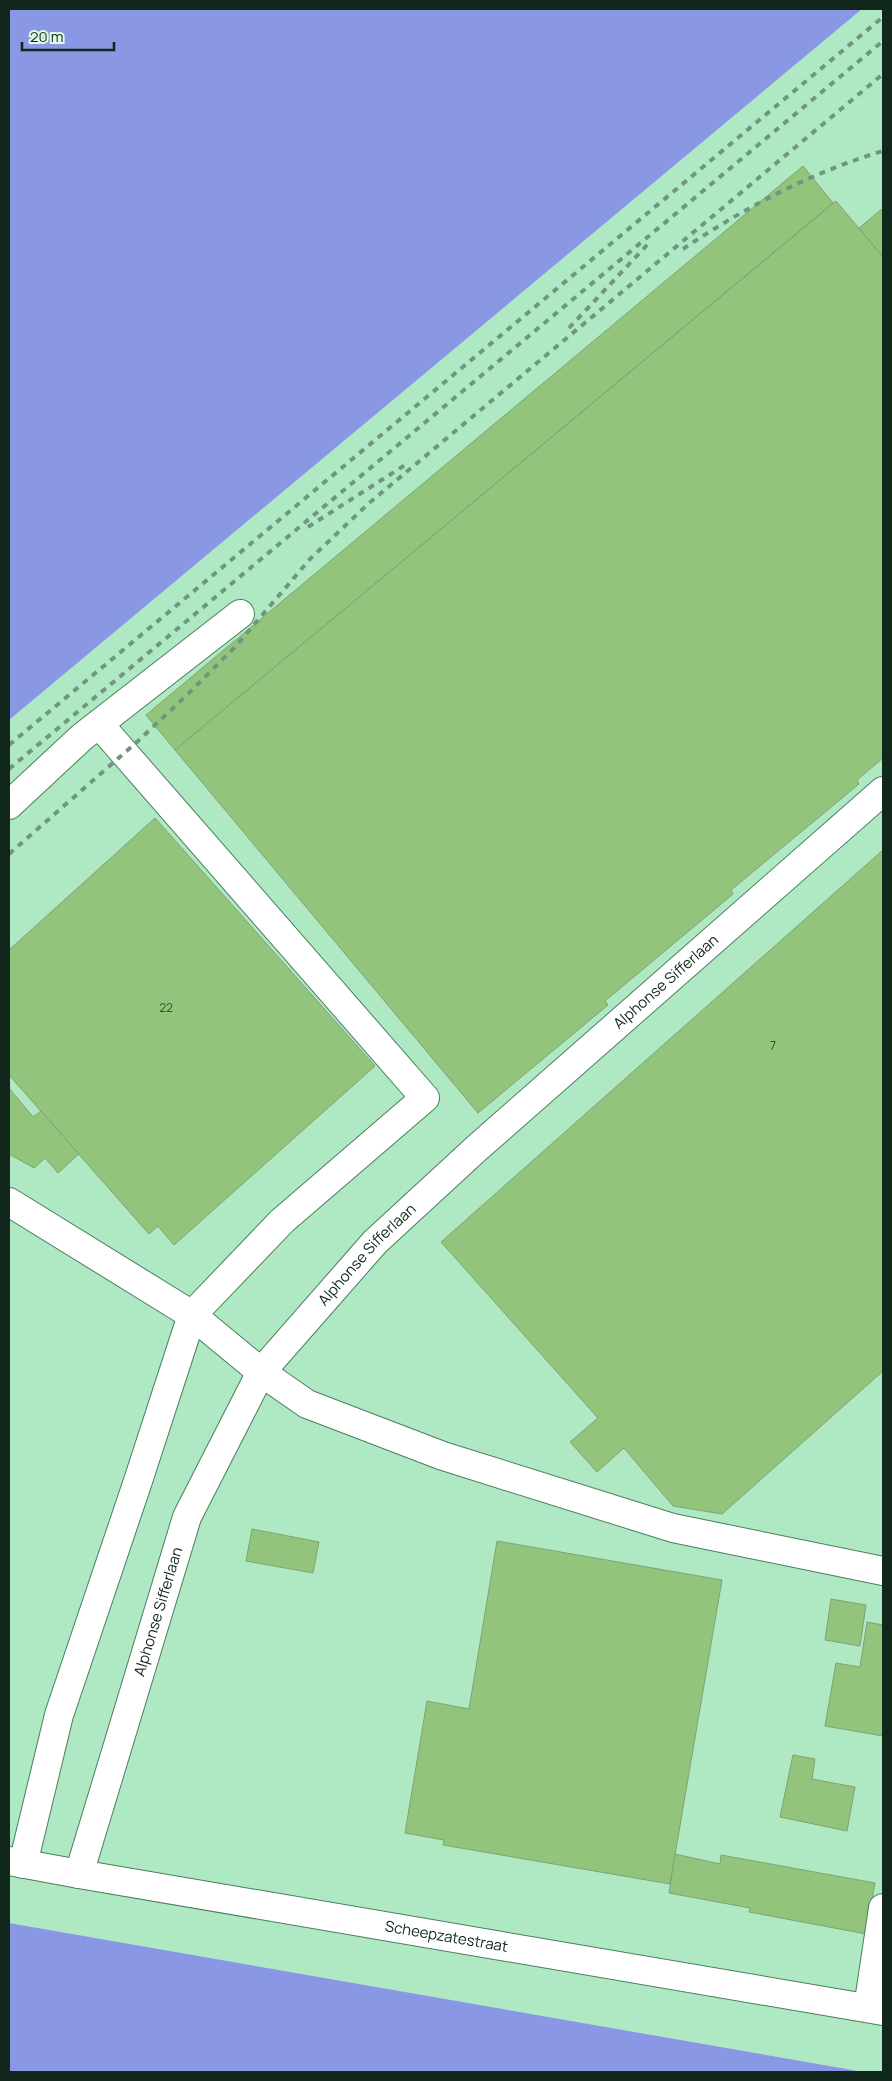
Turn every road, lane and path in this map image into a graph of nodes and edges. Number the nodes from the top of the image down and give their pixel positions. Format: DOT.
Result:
graph roads {
  1 [pos="240,614"];
  2 [pos="99,724"];
  3 [pos="883,791"];
  4 [pos="9,805"];
  5 [pos="9,1202"];
  6 [pos="192,1315"];
  7 [pos="261,1372"];
  8 [pos="883,1571"];
  9 [pos="16,1862"];
  10 [pos="79,1874"];
  11 [pos="883,1908"];
  12 [pos="875,2010"];
  1 -- 2 [label="street"];
  2 -- 4 [label="street"];
  2 -- 6 [label="street"];
  3 -- 7 [label="street, Alphonse Sifferlaan"];
  5 -- 6 [label="street"];
  6 -- 7 [label="street"];
  6 -- 9 [label="street"];
  7 -- 8 [label="street"];
  7 -- 10 [label="street, Alphonse Sifferlaan"];
  9 -- 10 [label="street, Scheepzatestraat"];
  10 -- 12 [label="street, Scheepzatestraat"];
  11 -- 12 [label="street"];
}
